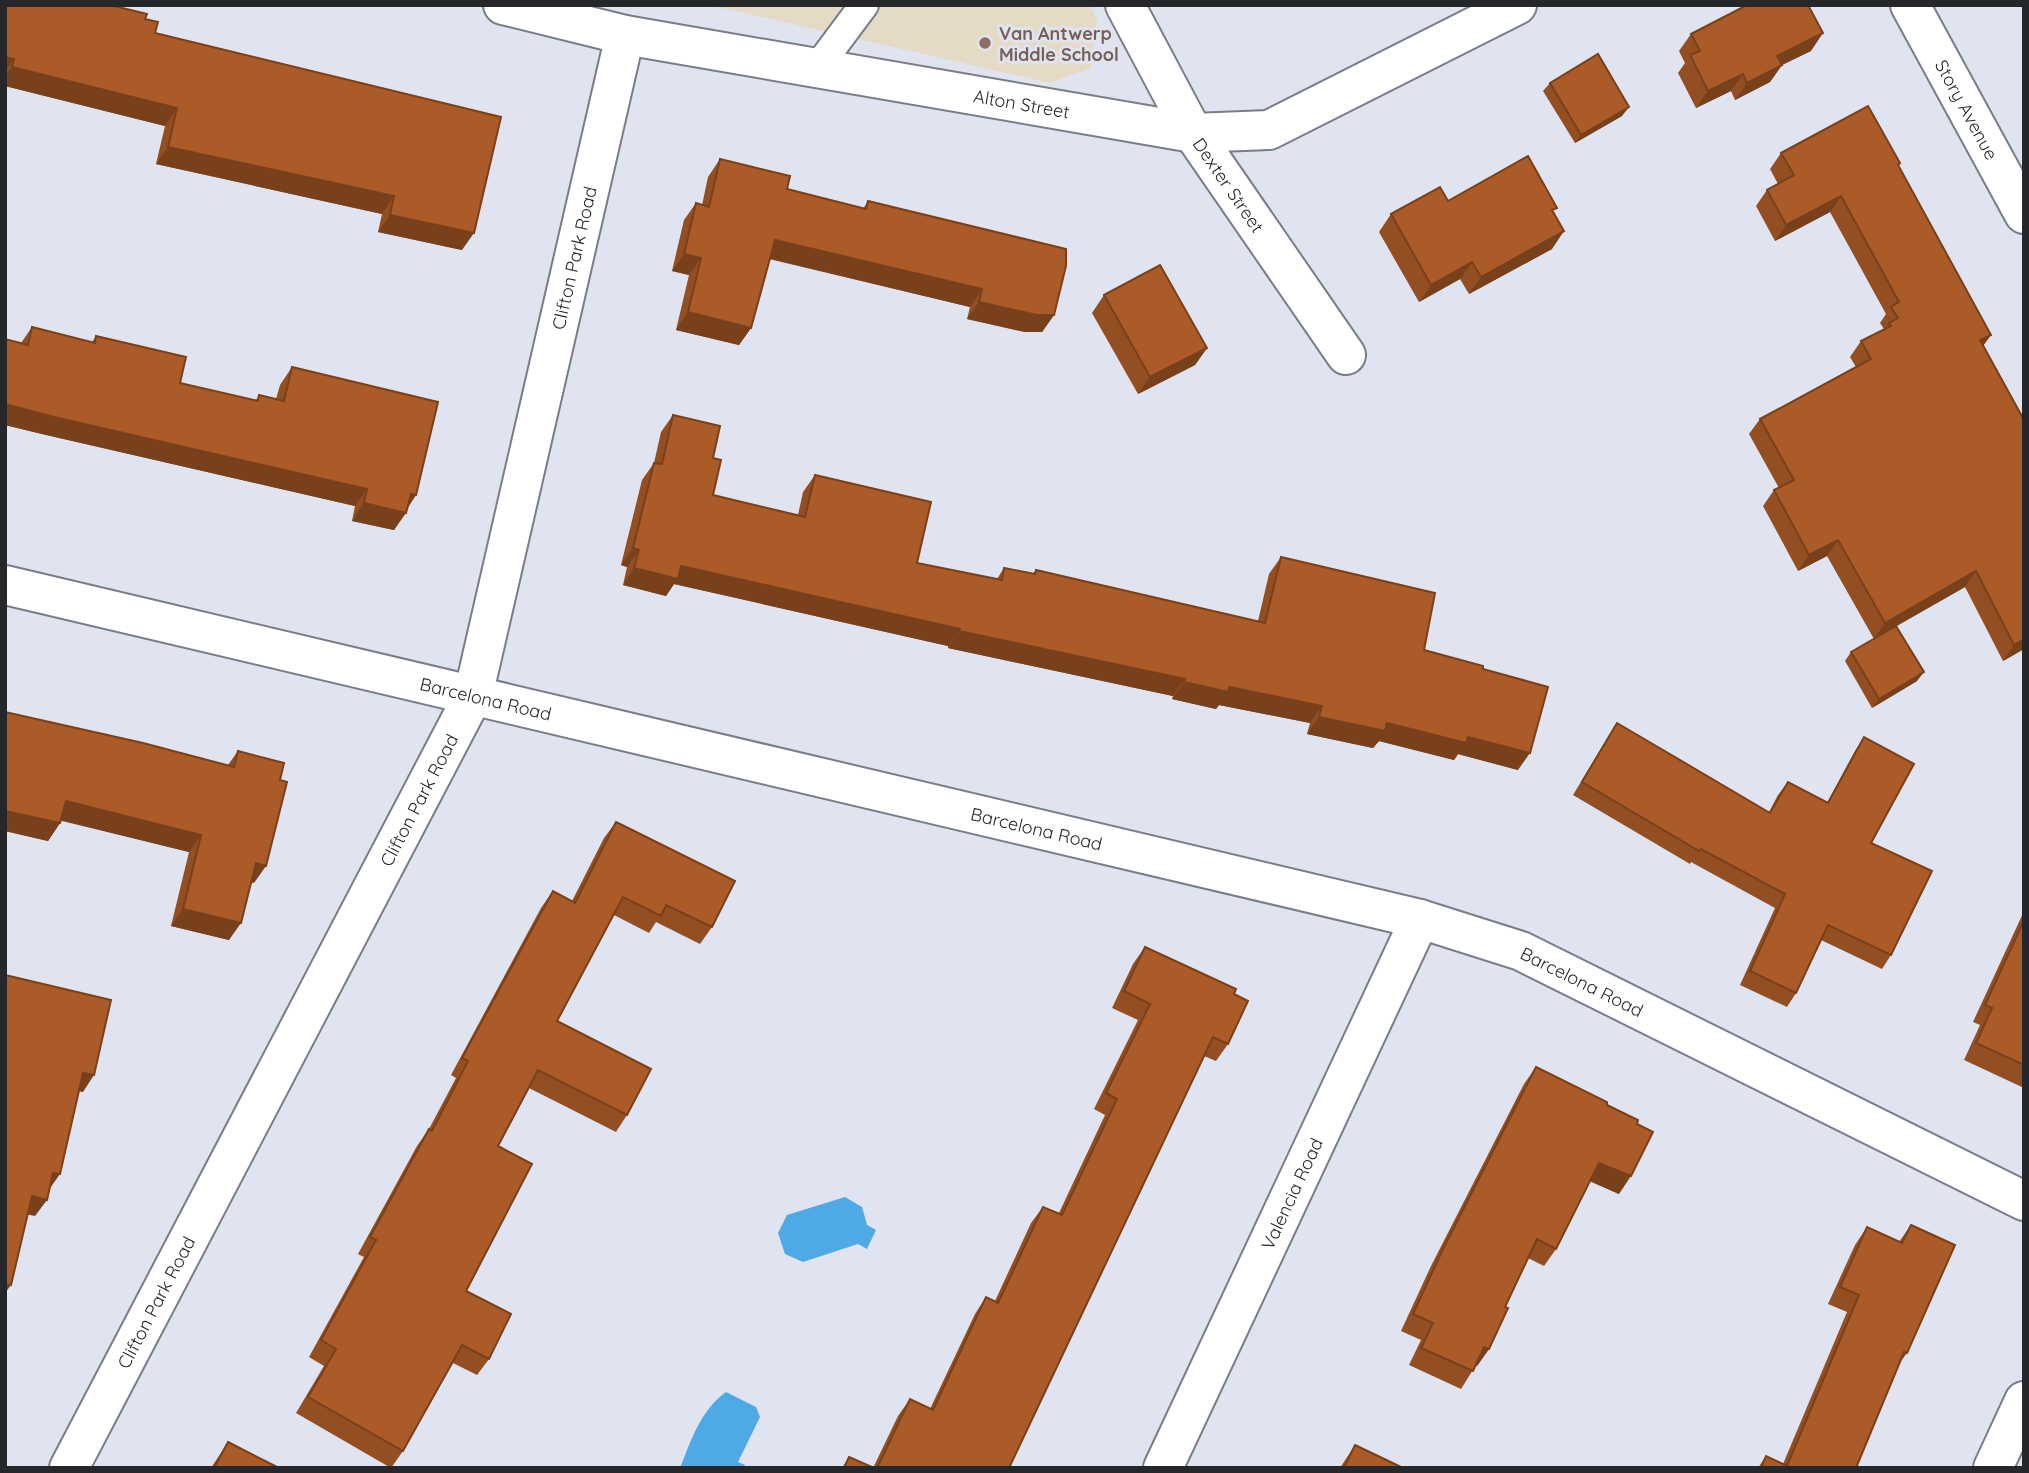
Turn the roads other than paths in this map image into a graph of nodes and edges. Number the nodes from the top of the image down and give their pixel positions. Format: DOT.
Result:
graph roads {
  1 [pos="503,5"];
  2 [pos="864,5"];
  3 [pos="1125,5"];
  4 [pos="1517,5"];
  5 [pos="1910,5"];
  6 [pos="625,35"];
  7 [pos="817,68"];
  8 [pos="1193,133"];
  9 [pos="2024,215"];
  10 [pos="1346,355"];
  11 [pos="5,585"];
  12 [pos="473,696"];
  13 [pos="1420,919"];
  14 [pos="2024,1201"];
  15 [pos="2024,1401"];
  16 [pos="69,1468"];
  17 [pos="1163,1468"];
  18 [pos="1993,1468"];
  1 -- 6 [label="street, Alton Street"];
  2 -- 7 [label="lane"];
  3 -- 8 [label="street, Dexter Street"];
  4 -- 8 [label="street, Alton Street"];
  5 -- 9 [label="street, Story Avenue"];
  6 -- 7 [label="street, Alton Street"];
  6 -- 12 [label="street, Clifton Park Road"];
  7 -- 8 [label="street, Alton Street"];
  8 -- 10 [label="street, Dexter Street"];
  11 -- 12 [label="street, Barcelona Road"];
  12 -- 13 [label="street, Barcelona Road"];
  12 -- 16 [label="street, Clifton Park Road"];
  13 -- 14 [label="street, Barcelona Road"];
  13 -- 17 [label="street, Valencia Road"];
  15 -- 18 [label="street"];
}
